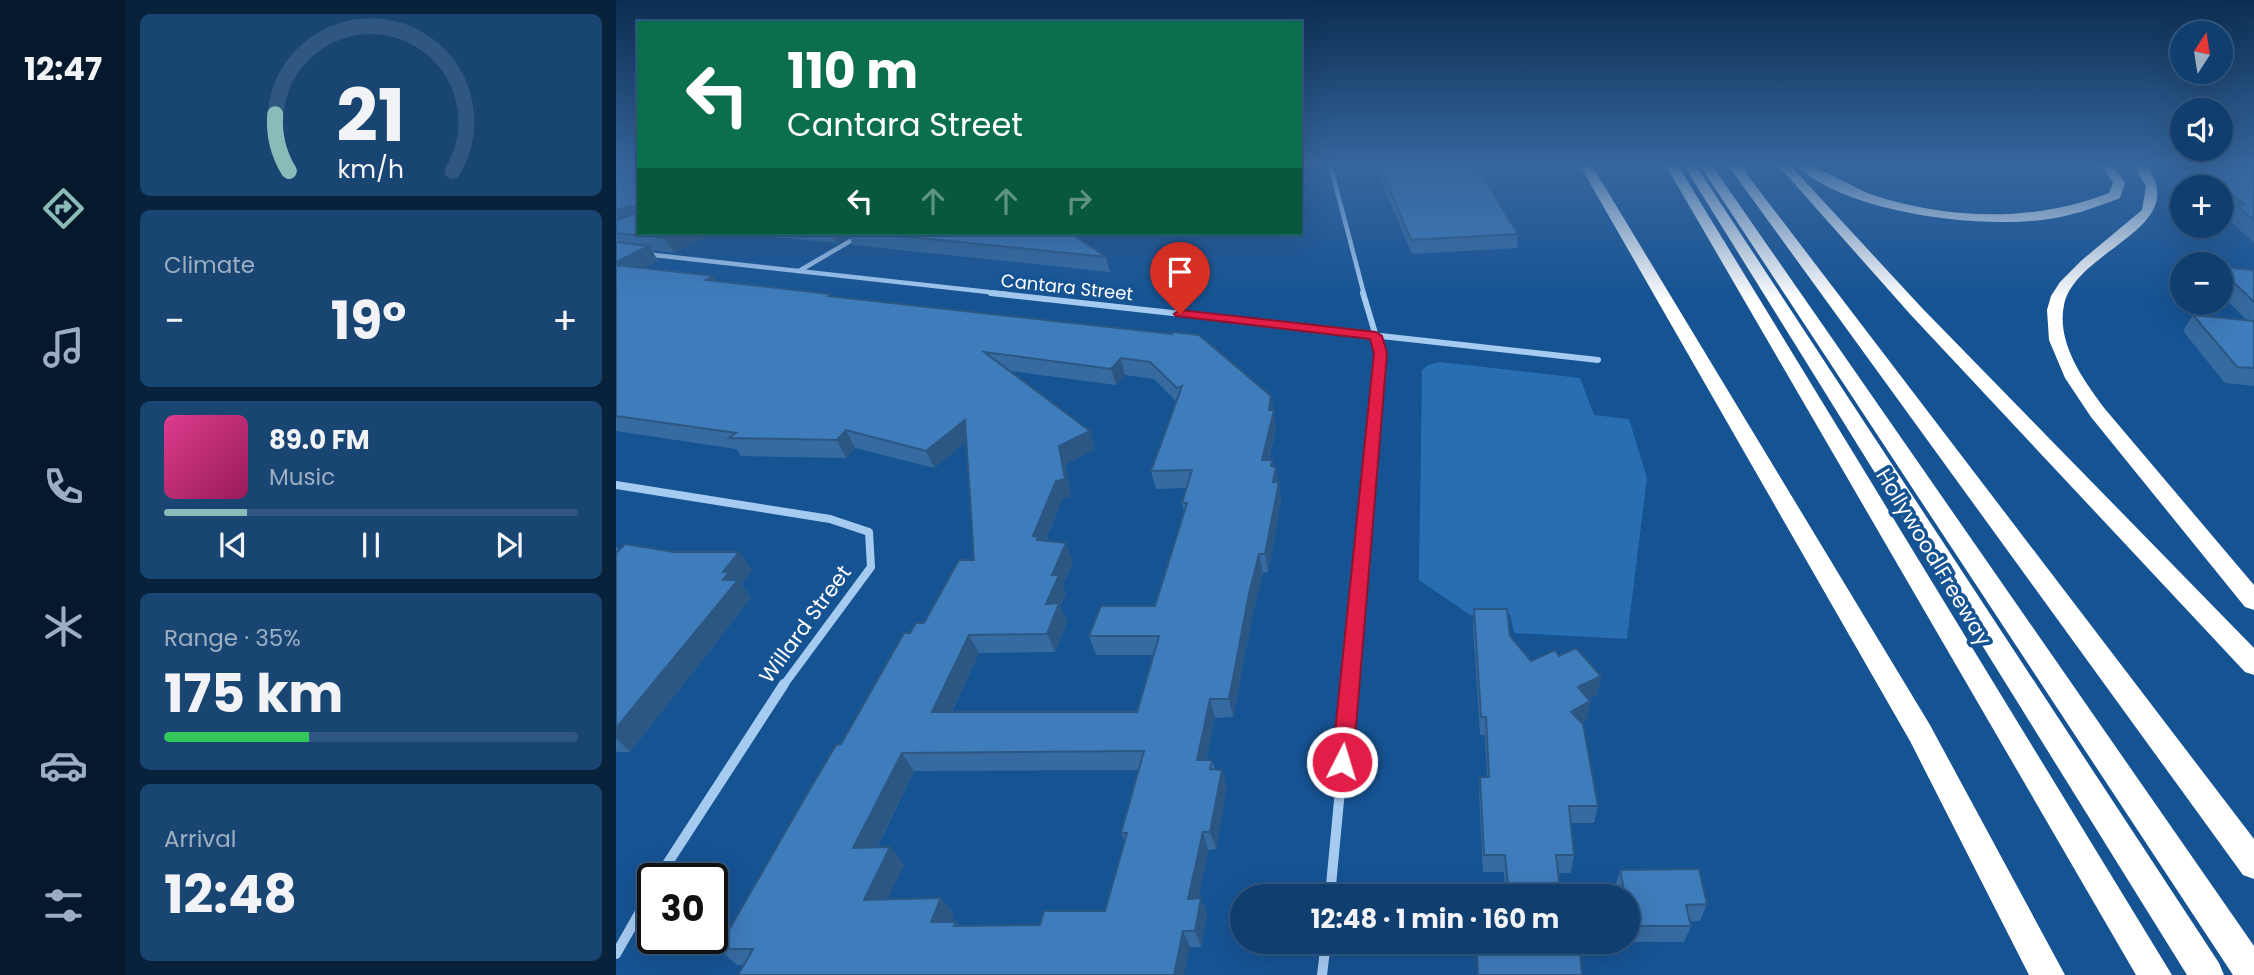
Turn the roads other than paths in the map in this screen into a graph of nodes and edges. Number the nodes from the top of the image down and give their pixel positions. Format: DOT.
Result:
graph roads {
  1 [pos="1342,210"];
  2 [pos="1612,210"];
  3 [pos="1698,210"];
  4 [pos="1718,210"];
  5 [pos="1736,210"];
  6 [pos="1767,210"];
  7 [pos="1824,210"];
  8 [pos="1922,210"];
  9 [pos="2083,210"];
  10 [pos="2149,210"];
  11 [pos="861,235"];
  12 [pos="642,254"];
  13 [pos="799,271"];
  14 [pos="1376,336"];
  15 [pos="1598,360"];
  16 [pos="616,485"];
  17 [pos="2254,601"];
  18 [pos="2254,665"];
  19 [pos="668,863"];
  20 [pos="2254,864"];
  21 [pos="1331,884"];
  22 [pos="637,917"];
  23 [pos="616,954"];
  24 [pos="1324,954"];
  25 [pos="1322,975"];
  26 [pos="2048,975"];
  27 [pos="2155,975"];
  28 [pos="2207,975"];
  29 [pos="2253,975"];
  1 -- 14 [label="street"];
  2 -- 26 [label="highway"];
  3 -- 27 [label="highway, Hollywood Freeway"];
  4 -- 28 [label="highway"];
  5 -- 29 [label="highway"];
  6 -- 20 [label="highway"];
  7 -- 18 [label="highway"];
  8 -- 9 [label="highway"];
  10 -- 17 [label="highway"];
  11 -- 13 [label="street"];
  12 -- 13 [label="street, Cantara Street"];
  13 -- 14 [label="street, Cantara Street"];
  14 -- 15 [label="street, Cantara Street"];
  14 -- 21 [label="street"];
  16 -- 19 [label="street, Willard Street"];
  22 -- 23 [label="street"];
  24 -- 25 [label="street"];
}
